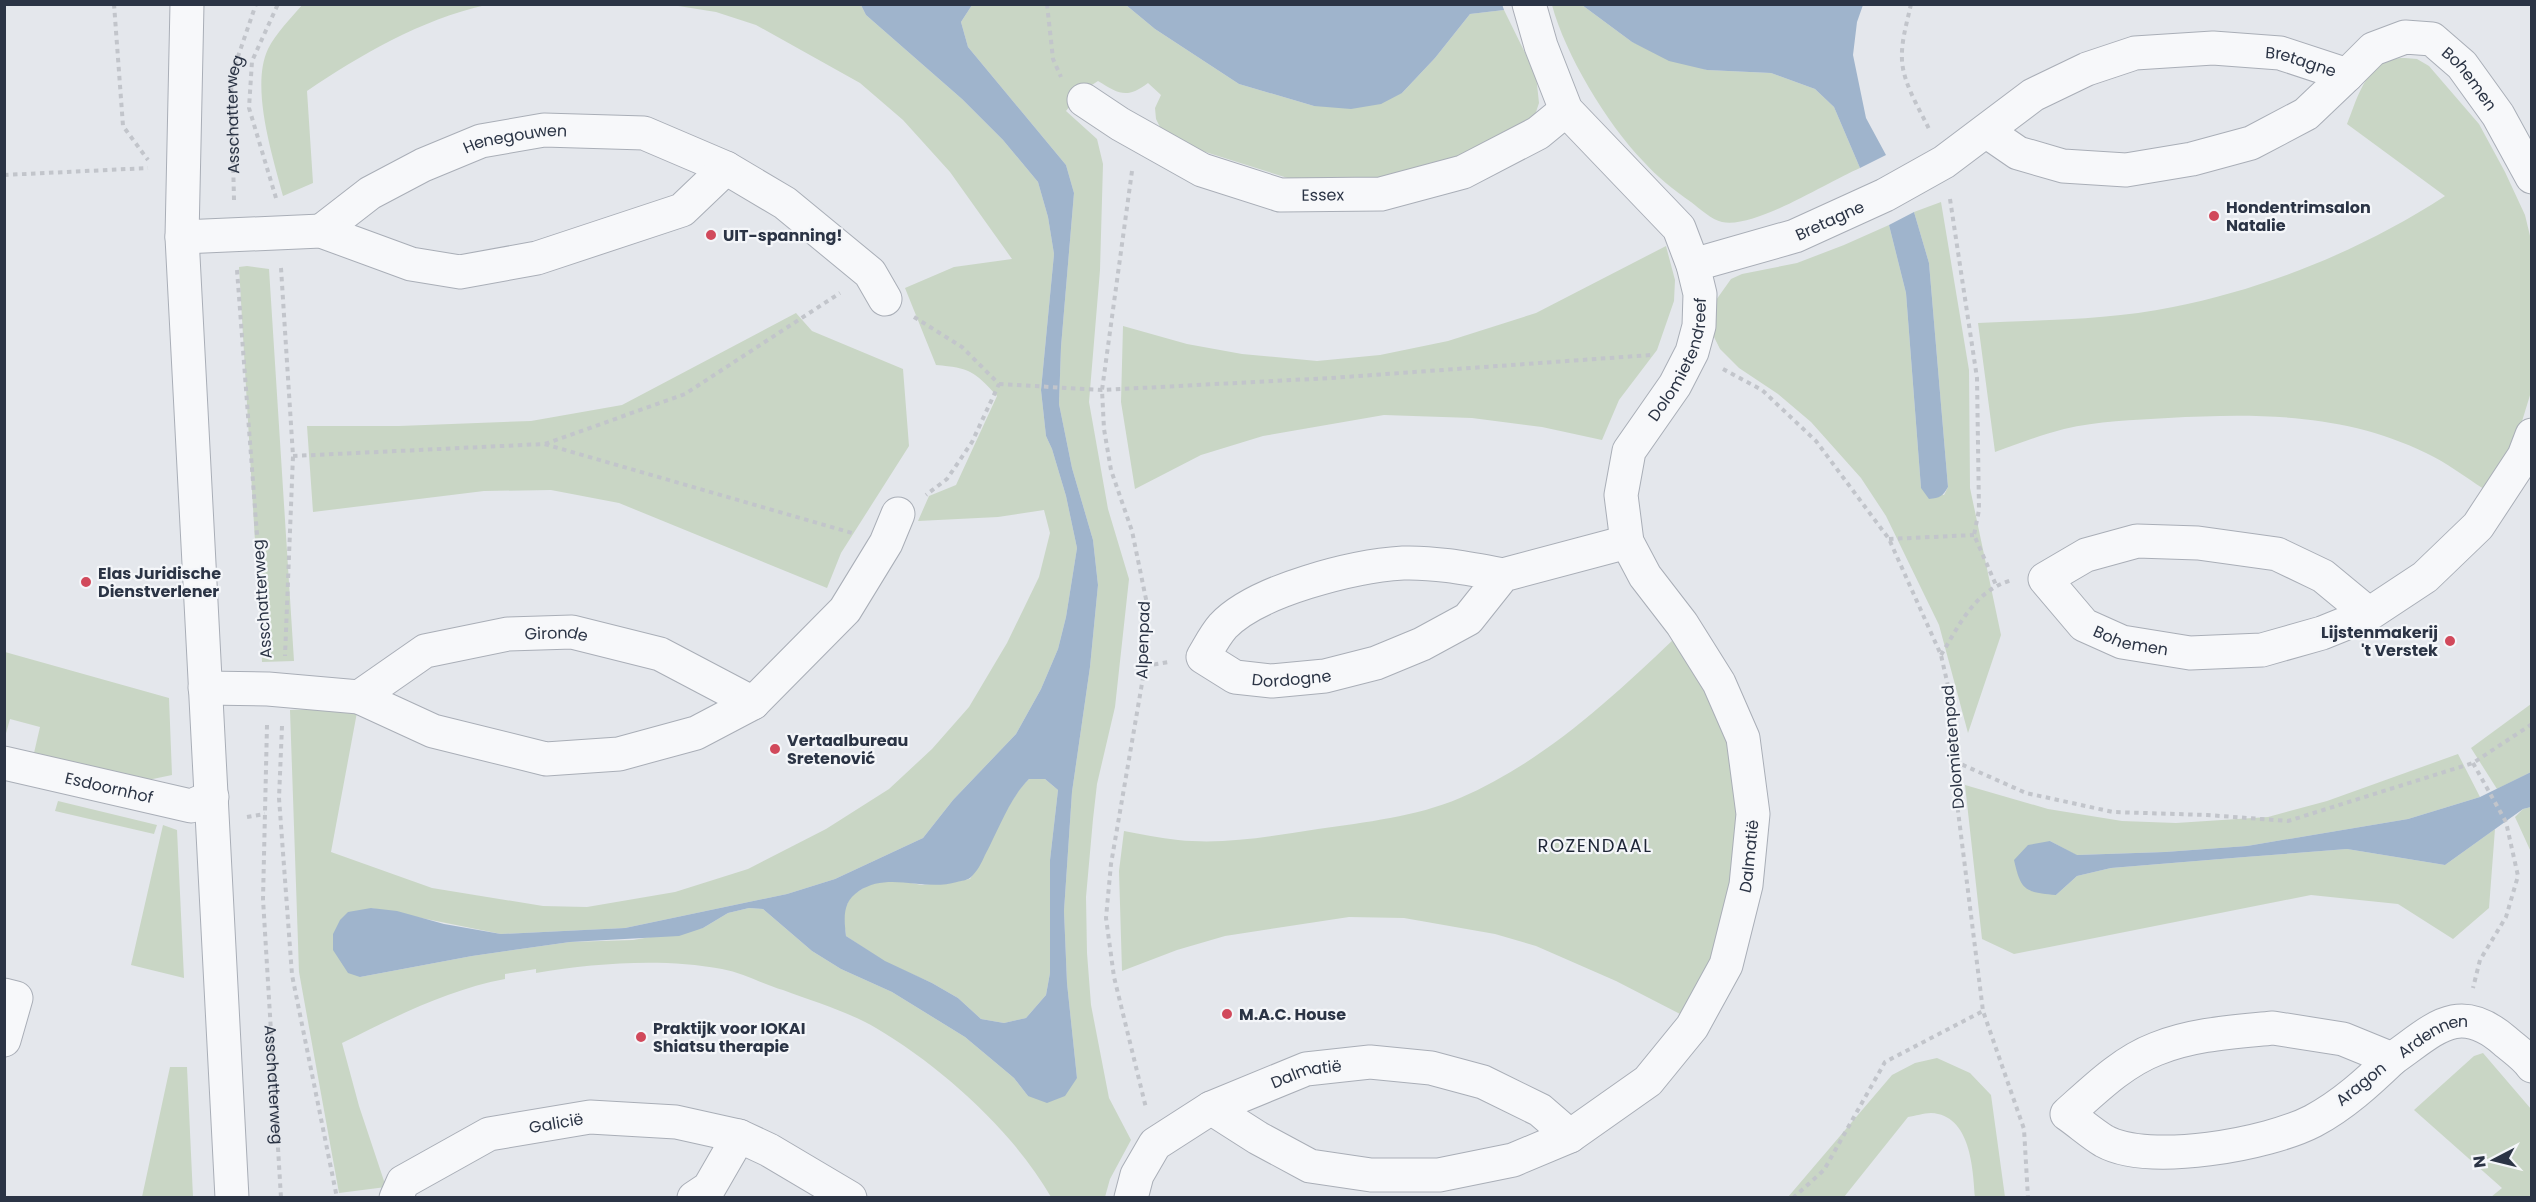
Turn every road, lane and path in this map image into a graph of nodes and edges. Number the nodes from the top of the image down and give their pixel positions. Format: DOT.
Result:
graph roads {
  1 [pos="187,4"];
  2 [pos="256,4"];
  3 [pos="278,4"];
  4 [pos="1529,4"];
  5 [pos="1911,4"];
  6 [pos="1047,5"];
  7 [pos="2347,75"];
  8 [pos="1084,100"];
  9 [pos="1566,110"];
  10 [pos="1986,131"];
  11 [pos="1137,135"];
  12 [pos="1944,162"];
  13 [pos="153,167"];
  14 [pos="726,168"];
  15 [pos="4,175"];
  16 [pos="2532,177"];
  17 [pos="321,231"];
  18 [pos="279,233"];
  19 [pos="235,235"];
  20 [pos="182,237"];
  21 [pos="1693,265"];
  22 [pos="878,286"];
  23 [pos="1692,352"];
  24 [pos="999,384"];
  25 [pos="1102,390"];
  26 [pos="2532,435"];
  27 [pos="544,444"];
  28 [pos="293,456"];
  29 [pos="892,529"];
  30 [pos="1974,535"];
  31 [pos="1889,539"];
  32 [pos="1627,542"];
  33 [pos="1503,574"];
  34 [pos="2045,579"];
  35 [pos="1996,585"];
  36 [pos="2369,614"];
  37 [pos="1941,656"];
  38 [pos="206,688"];
  39 [pos="276,690"];
  40 [pos="359,697"];
  41 [pos="753,703"];
  42 [pos="2532,724"];
  43 [pos="1953,761"];
  44 [pos="4,763"];
  45 [pos="2473,763"];
  46 [pos="212,797"];
  47 [pos="4,995"];
  48 [pos="1983,1011"];
  49 [pos="2464,1020"];
  50 [pos="4,1040"];
  51 [pos="2392,1059"];
  52 [pos="2532,1066"];
  53 [pos="1211,1108"];
  54 [pos="738,1136"];
  55 [pos="1569,1136"];
  56 [pos="1155,1144"];
  57 [pos="232,1197"];
  58 [pos="281,1197"];
  59 [pos="337,1197"];
  60 [pos="396,1197"];
  61 [pos="694,1197"];
  62 [pos="850,1197"];
  63 [pos="1131,1197"];
  64 [pos="1793,1197"];
  65 [pos="2028,1197"];
  1 -- 20 [label="street"];
  2 -- 19 [label="path, Asschatterweg"];
  3 -- 18 [label="path"];
  4 -- 9 [label="street, Dolomietendreef"];
  5 -- 12 [label="path"];
  6 -- 8 [label="path"];
  7 -- 10 [label="street, Bretagne"];
  7 -- 10 [label="street, Bretagne"];
  7 -- 16 [label="street, Bohemen"];
  8 -- 11 [label="street, Essex"];
  9 -- 11 [label="street, Essex"];
  9 -- 21 [label="street, Dolomietendreef"];
  10 -- 12 [label="street, Bretagne"];
  11 -- 25 [label="path, Alpenpad"];
  12 -- 21 [label="street, Bretagne"];
  12 -- 30 [label="path"];
  13 -- 15 [label="path"];
  14 -- 17 [label="street"];
  14 -- 17 [label="street, Henegouwen"];
  14 -- 22 [label="street, Henegouwen"];
  17 -- 18 [label="street"];
  18 -- 19 [label="street"];
  18 -- 28 [label="path"];
  19 -- 20 [label="street"];
  19 -- 39 [label="path, Asschatterweg"];
  20 -- 38 [label="street"];
  21 -- 23 [label="street, Dolomietendreef"];
  22 -- 24 [label="path"];
  22 -- 27 [label="path"];
  23 -- 25 [label="path"];
  23 -- 31 [label="path, Dolomietenpad"];
  23 -- 32 [label="street, Dolomietendreef"];
  24 -- 25 [label="path"];
  24 -- 29 [label="path"];
  25 -- 56 [label="path, Alpenpad"];
  26 -- 36 [label="street, Bohemen"];
  27 -- 28 [label="path"];
  27 -- 29 [label="path"];
  28 -- 39 [label="path"];
  29 -- 41 [label="street"];
  30 -- 31 [label="path"];
  30 -- 35 [label="path"];
  31 -- 37 [label="path, Dolomietenpad"];
  32 -- 33 [label="street, Dordogne"];
  32 -- 55 [label="street, Dalmatië"];
  33 -- 33 [label="street, Dordogne"];
  34 -- 35 [label="path"];
  34 -- 36 [label="street"];
  34 -- 36 [label="street, Bohemen"];
  35 -- 37 [label="path"];
  37 -- 43 [label="path, Dolomietenpad"];
  38 -- 39 [label="street"];
  38 -- 46 [label="street"];
  39 -- 40 [label="street"];
  39 -- 58 [label="path, Asschatterweg"];
  39 -- 59 [label="path"];
  40 -- 41 [label="street"];
  40 -- 41 [label="street, Gironde"];
  42 -- 45 [label="path"];
  43 -- 45 [label="path"];
  43 -- 48 [label="path, Dolomietenpad"];
  44 -- 46 [label="street, Esdoornhof"];
  45 -- 49 [label="path"];
  46 -- 57 [label="street"];
  47 -- 50 [label="street"];
  48 -- 64 [label="path"];
  48 -- 65 [label="path, Dolomietenpad"];
  49 -- 51 [label="street, Ardennen"];
  49 -- 52 [label="street, Ardennen"];
  51 -- 51 [label="street, Aragon"];
  53 -- 55 [label="street, Dalmatië"];
  53 -- 55 [label="street, Dalmatië"];
  53 -- 56 [label="street, Dalmatië"];
  54 -- 60 [label="street, Galicië"];
  54 -- 61 [label="street"];
  54 -- 62 [label="street, Galicië"];
  56 -- 63 [label="street"];
}
